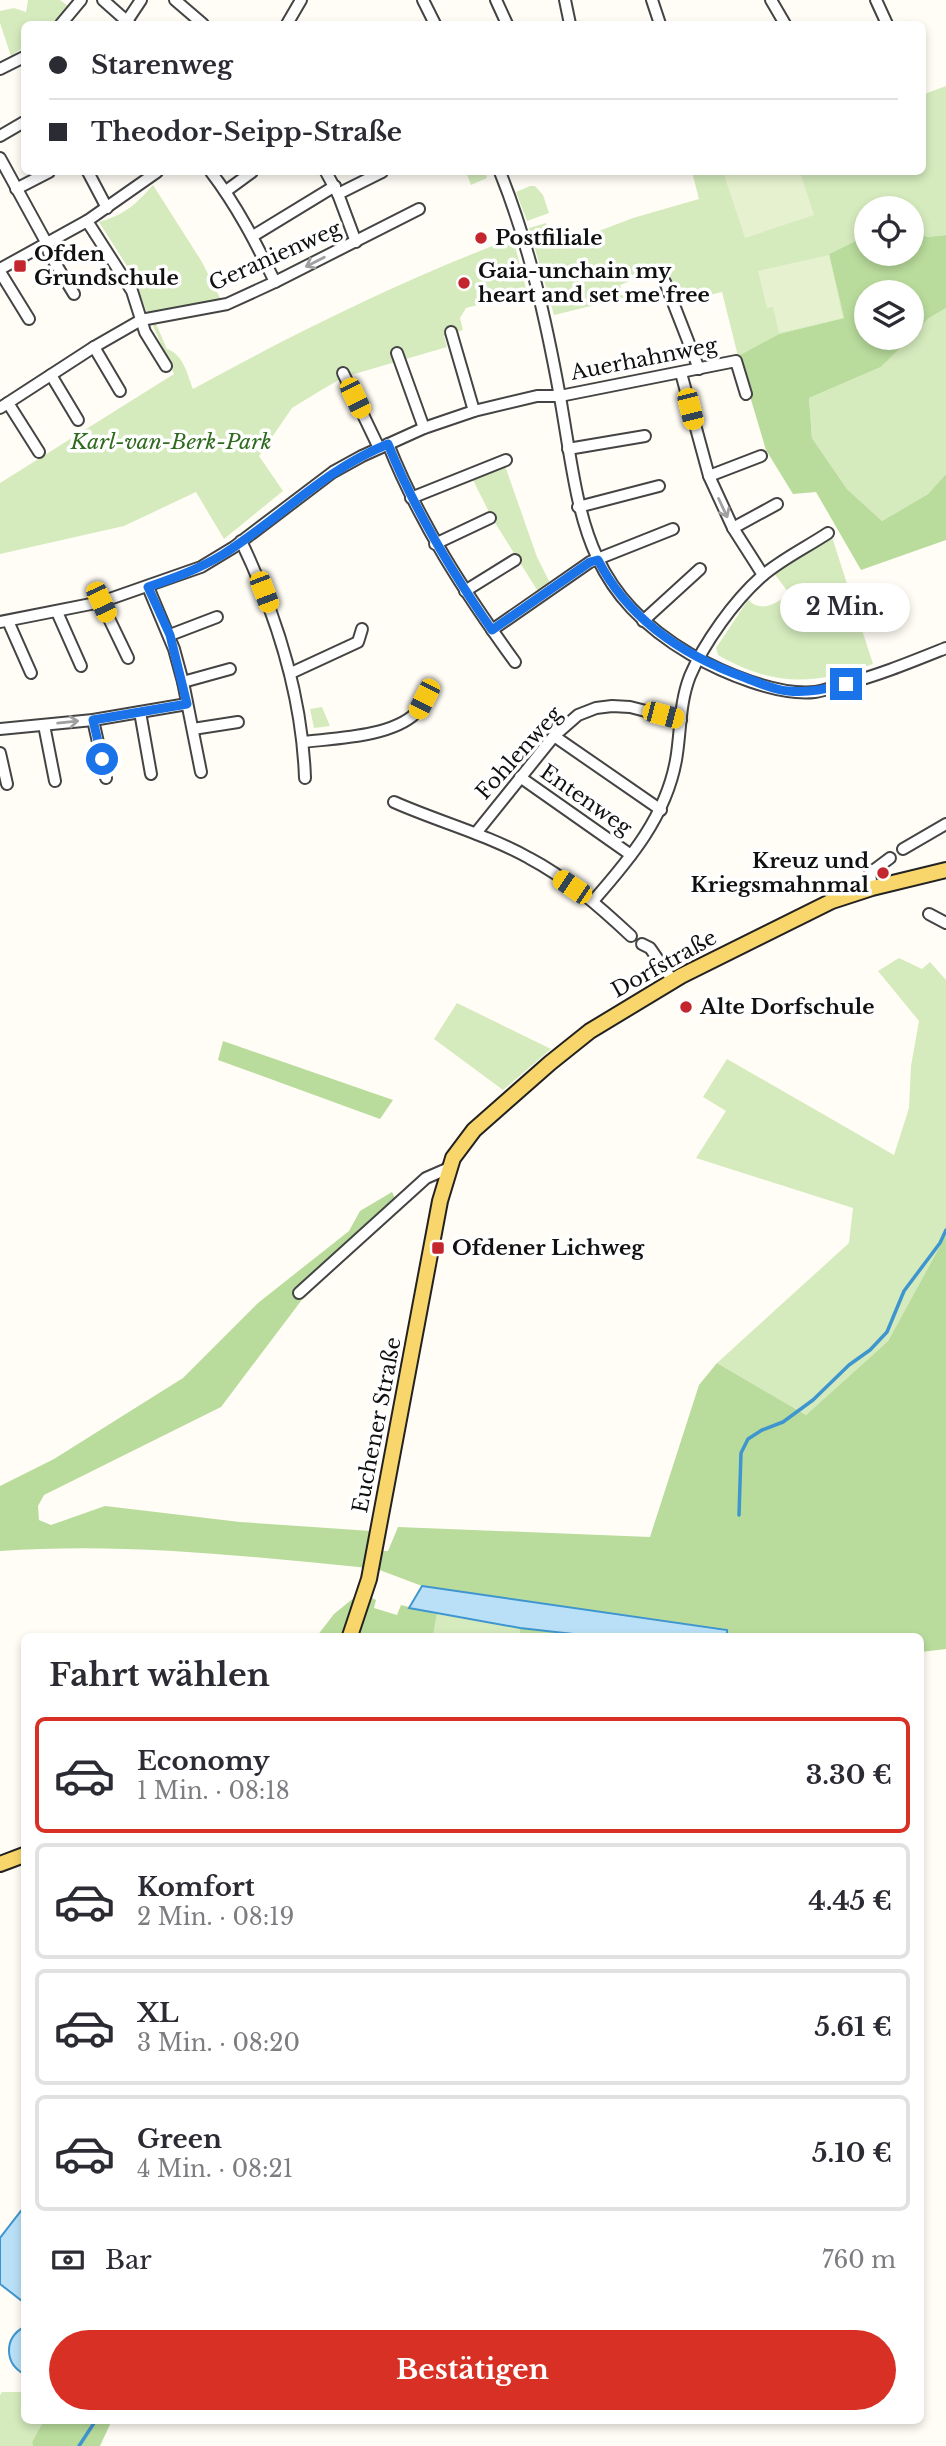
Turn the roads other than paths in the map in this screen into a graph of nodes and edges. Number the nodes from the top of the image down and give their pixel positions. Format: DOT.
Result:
graph roads {
  1 [pos="81,0"];
  2 [pos="103,0"];
  3 [pos="141,0"];
  4 [pos="175,0"];
  5 [pos="302,0"];
  6 [pos="423,0"];
  7 [pos="496,0"];
  8 [pos="565,0"];
  9 [pos="652,0"];
  10 [pos="771,0"];
  11 [pos="876,0"];
  12 [pos="64,21"];
  13 [pos="126,21"];
  14 [pos="129,21"];
  15 [pos="200,21"];
  16 [pos="289,21"];
  17 [pos="434,21"];
  18 [pos="506,21"];
  19 [pos="569,21"];
  20 [pos="659,21"];
  21 [pos="783,21"];
  22 [pos="886,21"];
  23 [pos="21,58"];
  24 [pos="0,69"];
  25 [pos="21,124"];
  26 [pos="0,136"];
  27 [pos="0,158"];
  28 [pos="43,175"];
  29 [pos="90,175"];
  30 [pos="153,175"];
  31 [pos="213,175"];
  32 [pos="248,175"];
  33 [pos="328,175"];
  34 [pos="374,175"];
  35 [pos="501,175"];
  36 [pos="16,189"];
  37 [pos="337,190"];
  38 [pos="226,191"];
  39 [pos="107,208"];
  40 [pos="419,209"];
  41 [pos="87,221"];
  42 [pos="253,236"];
  43 [pos="46,242"];
  44 [pos="356,242"];
  45 [pos="0,270"];
  46 [pos="275,282"];
  47 [pos="665,282"];
  48 [pos="74,294"];
  49 [pos="29,319"];
  50 [pos="141,320"];
  51 [pos="451,332"];
  52 [pos="94,347"];
  53 [pos="397,353"];
  54 [pos="166,366"];
  55 [pos="699,369"];
  56 [pos="343,373"];
  57 [pos="681,373"];
  58 [pos="51,375"];
  59 [pos="120,391"];
  60 [pos="746,394"];
  61 [pos="560,396"];
  62 [pos="4,405"];
  63 [pos="474,411"];
  64 [pos="78,420"];
  65 [pos="425,428"];
  66 [pos="645,436"];
  67 [pos="384,446"];
  68 [pos="568,449"];
  69 [pos="38,452"];
  70 [pos="761,456"];
  71 [pos="506,460"];
  72 [pos="709,476"];
  73 [pos="659,486"];
  74 [pos="411,498"];
  75 [pos="777,504"];
  76 [pos="578,506"];
  77 [pos="490,517"];
  78 [pos="733,528"];
  79 [pos="673,529"];
  80 [pos="828,533"];
  81 [pos="241,541"];
  82 [pos="435,544"];
  83 [pos="515,560"];
  84 [pos="598,560"];
  85 [pos="700,569"];
  86 [pos="763,575"];
  87 [pos="148,587"];
  88 [pos="465,591"];
  89 [pos="101,602"];
  90 [pos="57,612"];
  91 [pos="217,617"];
  92 [pos="4,621"];
  93 [pos="643,621"];
  94 [pos="362,629"];
  95 [pos="492,630"];
  96 [pos="170,635"];
  97 [pos="946,648"];
  98 [pos="128,658"];
  99 [pos="699,659"];
  100 [pos="515,662"];
  101 [pos="81,666"];
  102 [pos="230,669"];
  103 [pos="31,673"];
  104 [pos="291,673"];
  105 [pos="183,682"];
  106 [pos="424,699"];
  107 [pos="187,704"];
  108 [pos="140,712"];
  109 [pos="93,720"];
  110 [pos="681,720"];
  111 [pos="238,722"];
  112 [pos="44,725"];
  113 [pos="0,729"];
  114 [pos="192,729"];
  115 [pos="554,736"];
  116 [pos="303,742"];
  117 [pos="0,753"];
  118 [pos="201,772"];
  119 [pos="151,774"];
  120 [pos="520,777"];
  121 [pos="106,778"];
  122 [pos="305,778"];
  123 [pos="55,781"];
  124 [pos="6,784"];
  125 [pos="394,802"];
  126 [pos="661,810"];
  127 [pos="946,824"];
  128 [pos="475,833"];
  129 [pos="903,849"];
  130 [pos="631,855"];
  131 [pos="890,858"];
  132 [pos="946,870"];
  133 [pos="872,888"];
  134 [pos="593,901"];
  135 [pos="929,914"];
  136 [pos="946,923"];
  137 [pos="631,936"];
  138 [pos="642,944"];
  139 [pos="673,981"];
  140 [pos="449,1168"];
  141 [pos="436,1219"];
  142 [pos="299,1293"];
  143 [pos="350,1633"];
  144 [pos="21,1856"];
  145 [pos="0,1864"];
  1 -- 12 [label="street"];
  2 -- 13 [label="street"];
  3 -- 14 [label="street"];
  4 -- 15 [label="street"];
  5 -- 16 [label="street"];
  6 -- 17 [label="street"];
  7 -- 18 [label="street"];
  8 -- 19 [label="street"];
  9 -- 20 [label="street"];
  10 -- 21 [label="street"];
  11 -- 22 [label="street"];
  23 -- 24 [label="street"];
  25 -- 26 [label="street"];
  27 -- 36 [label="street"];
  28 -- 36 [label="street"];
  29 -- 39 [label="street"];
  30 -- 39 [label="street"];
  31 -- 38 [label="street"];
  32 -- 38 [label="street"];
  33 -- 37 [label="street"];
  34 -- 37 [label="street"];
  35 -- 61 [label="street"];
  36 -- 43 [label="street"];
  37 -- 42 [label="street"];
  37 -- 44 [label="street"];
  38 -- 42 [label="street"];
  39 -- 41 [label="street"];
  40 -- 44 [label="street, Geranienweg"];
  41 -- 43 [label="street"];
  41 -- 50 [label="street"];
  42 -- 46 [label="street"];
  43 -- 45 [label="street"];
  43 -- 48 [label="street"];
  44 -- 46 [label="street, Geranienweg, one-way"];
  45 -- 49 [label="street"];
  46 -- 50 [label="street, Geranienweg"];
  47 -- 55 [label="street"];
  50 -- 52 [label="street, Geranienweg"];
  50 -- 54 [label="street"];
  51 -- 63 [label="street"];
  52 -- 58 [label="street, Geranienweg"];
  52 -- 59 [label="street"];
  53 -- 65 [label="street"];
  55 -- 57 [label="street, Auerhahnweg"];
  55 -- 60 [label="street, Auerhahnweg"];
  56 -- 67 [label="street"];
  57 -- 61 [label="street, Auerhahnweg"];
  57 -- 72 [label="street"];
  58 -- 62 [label="street, Geranienweg"];
  58 -- 64 [label="street"];
  61 -- 63 [label="street, Auerhahnweg"];
  61 -- 68 [label="street"];
  62 -- 69 [label="street"];
  63 -- 65 [label="street, Auerhahnweg"];
  65 -- 67 [label="street, Auerhahnweg"];
  66 -- 68 [label="street"];
  67 -- 74 [label="street"];
  67 -- 81 [label="street, Auerhahnweg"];
  68 -- 76 [label="street"];
  70 -- 72 [label="street"];
  71 -- 74 [label="street"];
  72 -- 78 [label="street, one-way"];
  73 -- 76 [label="street"];
  74 -- 82 [label="street"];
  75 -- 78 [label="street"];
  76 -- 84 [label="street"];
  77 -- 82 [label="street"];
  78 -- 86 [label="street"];
  79 -- 84 [label="street"];
  80 -- 86 [label="street, Entenweg"];
  81 -- 87 [label="street, Auerhahnweg"];
  81 -- 104 [label="street"];
  82 -- 88 [label="street"];
  83 -- 88 [label="street"];
  84 -- 93 [label="street"];
  84 -- 95 [label="street"];
  85 -- 93 [label="street"];
  86 -- 99 [label="street, Entenweg"];
  87 -- 89 [label="street, Auerhahnweg"];
  87 -- 96 [label="street"];
  88 -- 95 [label="street"];
  89 -- 90 [label="street, Auerhahnweg"];
  89 -- 98 [label="street"];
  90 -- 92 [label="street, Auerhahnweg"];
  90 -- 101 [label="street"];
  91 -- 96 [label="street"];
  92 -- 103 [label="street"];
  93 -- 99 [label="street"];
  94 -- 104 [label="street"];
  95 -- 100 [label="street"];
  96 -- 105 [label="street"];
  97 -- 99 [label="street"];
  99 -- 110 [label="street, Entenweg"];
  102 -- 105 [label="street"];
  104 -- 116 [label="street"];
  105 -- 107 [label="street"];
  106 -- 116 [label="street"];
  107 -- 108 [label="street"];
  107 -- 114 [label="street"];
  108 -- 109 [label="street"];
  108 -- 119 [label="street"];
  112 -- 109 [label="street, one-way"];
  109 -- 121 [label="street"];
  110 -- 115 [label="street, Fohlenweg"];
  110 -- 126 [label="street, Entenweg"];
  111 -- 114 [label="street"];
  112 -- 113 [label="street"];
  112 -- 123 [label="street"];
  114 -- 118 [label="street"];
  115 -- 120 [label="street, Fohlenweg"];
  115 -- 126 [label="street, Entenweg"];
  116 -- 122 [label="street"];
  117 -- 124 [label="street"];
  120 -- 128 [label="street, Fohlenweg"];
  120 -- 130 [label="street, Entenweg"];
  125 -- 128 [label="street"];
  126 -- 130 [label="street, Entenweg"];
  127 -- 129 [label="street"];
  128 -- 134 [label="street"];
  130 -- 134 [label="street, Entenweg"];
  131 -- 133 [label="street"];
  132 -- 133 [label="main road, Dorfstraße"];
  133 -- 139 [label="main road, Dorfstraße"];
  134 -- 137 [label="street"];
  135 -- 136 [label="street"];
  138 -- 139 [label="street"];
  139 -- 140 [label="main road, Dorfstraße"];
  140 -- 141 [label="main road, Dorfstraße"];
  140 -- 142 [label="street, Dorfstraße"];
  141 -- 143 [label="main road, Euchener Straße"];
  144 -- 145 [label="main road"];
}
